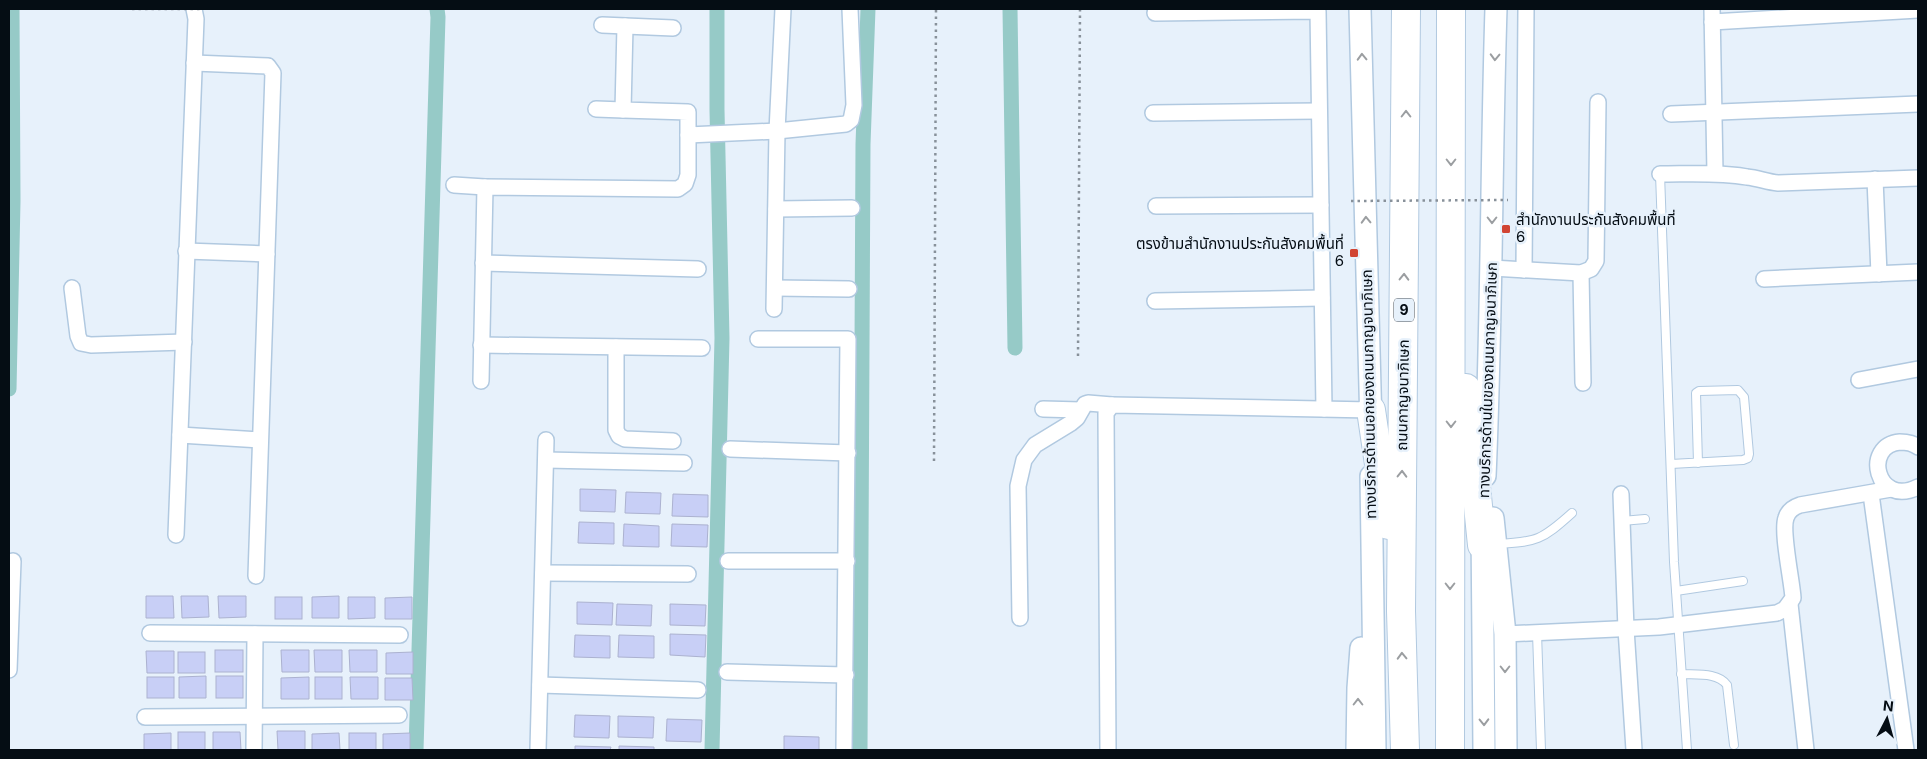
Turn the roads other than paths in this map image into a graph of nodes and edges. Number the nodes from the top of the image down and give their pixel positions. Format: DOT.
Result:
graph roads {
  1 [pos="196,9"];
  2 [pos="783,9"];
  3 [pos="850,9"];
  4 [pos="1360,9"];
  5 [pos="1406,9"];
  6 [pos="1451,9"];
  7 [pos="1496,9"];
  8 [pos="1526,9"];
  9 [pos="1318,10"];
  10 [pos="1918,10"];
  11 [pos="1155,13"];
  12 [pos="1712,15"];
  13 [pos="602,25"];
  14 [pos="625,26"];
  15 [pos="674,28"];
  16 [pos="194,63"];
  17 [pos="1598,102"];
  18 [pos="1918,104"];
  19 [pos="596,109"];
  20 [pos="623,110"];
  21 [pos="1319,111"];
  22 [pos="1714,112"];
  23 [pos="1153,114"];
  24 [pos="1671,114"];
  25 [pos="777,131"];
  26 [pos="694,135"];
  27 [pos="1715,173"];
  28 [pos="1660,174"];
  29 [pos="1918,178"];
  30 [pos="1875,179"];
  31 [pos="454,185"];
  32 [pos="485,187"];
  33 [pos="1321,205"];
  34 [pos="1156,206"];
  35 [pos="852,208"];
  36 [pos="776,209"];
  37 [pos="1451,235"];
  38 [pos="186,251"];
  39 [pos="267,254"];
  40 [pos="483,263"];
  41 [pos="1492,268"];
  42 [pos="698,269"];
  43 [pos="1524,270"];
  44 [pos="1918,272"];
  45 [pos="1580,273"];
  46 [pos="1879,274"];
  47 [pos="1764,279"];
  48 [pos="72,288"];
  49 [pos="775,288"];
  50 [pos="848,288"];
  51 [pos="1322,298"];
  52 [pos="1155,301"];
  53 [pos="774,309"];
  54 [pos="758,339"];
  55 [pos="184,342"];
  56 [pos="481,345"];
  57 [pos="616,347"];
  58 [pos="702,348"];
  59 [pos="1918,369"];
  60 [pos="1859,380"];
  61 [pos="481,381"];
  62 [pos="1583,383"];
  63 [pos="1112,405"];
  64 [pos="1043,409"];
  65 [pos="1324,409"];
  66 [pos="1081,410"];
  67 [pos="1371,410"];
  68 [pos="180,435"];
  69 [pos="260,440"];
  70 [pos="546,440"];
  71 [pos="673,441"];
  72 [pos="1918,447"];
  73 [pos="730,449"];
  74 [pos="848,453"];
  75 [pos="546,460"];
  76 [pos="684,463"];
  77 [pos="1698,463"];
  78 [pos="1671,464"];
  79 [pos="1918,487"];
  80 [pos="1891,489"];
  81 [pos="1621,494"];
  82 [pos="1871,494"];
  83 [pos="1572,512"];
  84 [pos="1645,519"];
  85 [pos="1622,521"];
  86 [pos="1371,531"];
  87 [pos="176,535"];
  88 [pos="1489,545"];
  89 [pos="728,561"];
  90 [pos="13,562"];
  91 [pos="847,562"];
  92 [pos="543,573"];
  93 [pos="688,574"];
  94 [pos="256,576"];
  95 [pos="1743,581"];
  96 [pos="1676,591"];
  97 [pos="1790,604"];
  98 [pos="1401,610"];
  99 [pos="1020,618"];
  100 [pos="1678,625"];
  101 [pos="1626,629"];
  102 [pos="150,633"];
  103 [pos="1536,633"];
  104 [pos="255,634"];
  105 [pos="400,634"];
  106 [pos="1505,634"];
  107 [pos="9,657"];
  108 [pos="9,670"];
  109 [pos="727,672"];
  110 [pos="1681,674"];
  111 [pos="846,675"];
  112 [pos="540,685"];
  113 [pos="698,690"];
  114 [pos="399,715"];
  115 [pos="145,717"];
  116 [pos="254,717"];
  117 [pos="1734,745"];
  118 [pos="254,750"];
  119 [pos="538,750"];
  120 [pos="844,750"];
  121 [pos="1108,750"];
  122 [pos="1358,750"];
  123 [pos="1375,750"];
  124 [pos="1404,750"];
  125 [pos="1450,750"];
  126 [pos="1484,750"];
  127 [pos="1506,750"];
  128 [pos="1541,750"];
  129 [pos="1634,750"];
  130 [pos="1686,750"];
  131 [pos="1806,750"];
  132 [pos="1906,750"];
  1 -- 16 [label="street"];
  2 -- 25 [label="street"];
  3 -- 25 [label="street"];
  67 -- 4 [label="main road, ทางบริการด้านนอกของถนนกาญจนาภิเษก, one-way"];
  98 -- 5 [label="highway, ถนนกาญจนาภิเษก / 9, one-way"];
  6 -- 37 [label="highway, one-way"];
  7 -- 41 [label="main road, ทางบริการด้านในของถนนกาญจนาภิเษก, one-way"];
  8 -- 43 [label="street"];
  9 -- 11 [label="street"];
  9 -- 21 [label="street"];
  10 -- 12 [label="street"];
  12 -- 22 [label="street"];
  13 -- 14 [label="street"];
  14 -- 15 [label="street"];
  14 -- 20 [label="street"];
  16 -- 38 [label="street"];
  16 -- 39 [label="street"];
  17 -- 45 [label="street"];
  18 -- 22 [label="street"];
  19 -- 20 [label="street"];
  20 -- 26 [label="street"];
  21 -- 23 [label="street"];
  21 -- 33 [label="street"];
  22 -- 24 [label="street"];
  22 -- 27 [label="street"];
  25 -- 26 [label="street"];
  25 -- 36 [label="street"];
  26 -- 32 [label="street"];
  27 -- 28 [label="street"];
  27 -- 30 [label="street"];
  28 -- 78 [label="lane"];
  29 -- 30 [label="street"];
  30 -- 46 [label="street"];
  31 -- 32 [label="street"];
  32 -- 40 [label="street"];
  33 -- 34 [label="street"];
  33 -- 51 [label="street"];
  35 -- 36 [label="street"];
  36 -- 49 [label="street"];
  37 -- 88 [label="highway"];
  37 -- 125 [label="highway, one-way"];
  38 -- 39 [label="street"];
  38 -- 55 [label="street"];
  39 -- 69 [label="street"];
  40 -- 42 [label="street"];
  40 -- 56 [label="street"];
  41 -- 43 [label="street"];
  41 -- 88 [label="main road, ทางบริการด้านในของถนนกาญจนาภิเษก"];
  43 -- 45 [label="street"];
  44 -- 46 [label="street"];
  45 -- 62 [label="street"];
  46 -- 47 [label="street"];
  48 -- 55 [label="street"];
  49 -- 50 [label="street"];
  49 -- 53 [label="street"];
  51 -- 52 [label="street"];
  51 -- 65 [label="street"];
  54 -- 74 [label="street"];
  55 -- 68 [label="street"];
  56 -- 57 [label="street"];
  56 -- 61 [label="street"];
  57 -- 58 [label="street"];
  57 -- 71 [label="street"];
  59 -- 60 [label="street"];
  63 -- 65 [label="street"];
  63 -- 66 [label="street"];
  63 -- 121 [label="street"];
  64 -- 66 [label="street"];
  65 -- 67 [label="street"];
  66 -- 99 [label="street"];
  67 -- 86 [label="main road, ทางบริการด้านนอกของถนนกาญจนาภิเษก"];
  67 -- 98 [label="highway"];
  68 -- 69 [label="street"];
  68 -- 87 [label="street"];
  69 -- 94 [label="street"];
  70 -- 75 [label="street"];
  72 -- 80 [label="street"];
  73 -- 74 [label="street"];
  74 -- 91 [label="street"];
  75 -- 76 [label="street"];
  75 -- 92 [label="street"];
  77 -- 77 [label="lane"];
  77 -- 78 [label="lane"];
  78 -- 96 [label="lane"];
  79 -- 80 [label="street"];
  80 -- 82 [label="street"];
  81 -- 85 [label="street"];
  82 -- 97 [label="street"];
  82 -- 132 [label="street"];
  83 -- 88 [label="lane"];
  84 -- 85 [label="lane"];
  85 -- 101 [label="street"];
  122 -- 86 [label="main road, one-way"];
  86 -- 123 [label="main road, ทางบริการด้านนอกของถนนกาญจนาภิเษก"];
  88 -- 106 [label="main road"];
  88 -- 126 [label="main road, ทางบริการด้านในของถนนกาญจนาภิเษก, one-way"];
  89 -- 91 [label="street"];
  90 -- 107 [label="street"];
  91 -- 111 [label="street"];
  92 -- 93 [label="street"];
  92 -- 112 [label="street"];
  95 -- 96 [label="lane"];
  96 -- 100 [label="lane"];
  97 -- 100 [label="street"];
  97 -- 131 [label="street"];
  124 -- 98 [label="highway, ถนนกาญจนาภิเษก / 9, one-way"];
  100 -- 101 [label="street"];
  100 -- 110 [label="lane"];
  101 -- 103 [label="street"];
  101 -- 129 [label="street"];
  102 -- 104 [label="street"];
  103 -- 106 [label="street"];
  103 -- 128 [label="lane"];
  104 -- 105 [label="street"];
  104 -- 116 [label="street"];
  106 -- 127 [label="main road, one-way"];
  107 -- 108 [label="street"];
  109 -- 111 [label="street"];
  110 -- 117 [label="lane"];
  110 -- 130 [label="lane"];
  111 -- 120 [label="street"];
  112 -- 113 [label="street"];
  112 -- 119 [label="street"];
  114 -- 116 [label="street"];
  115 -- 116 [label="street"];
  116 -- 118 [label="street"];
}
